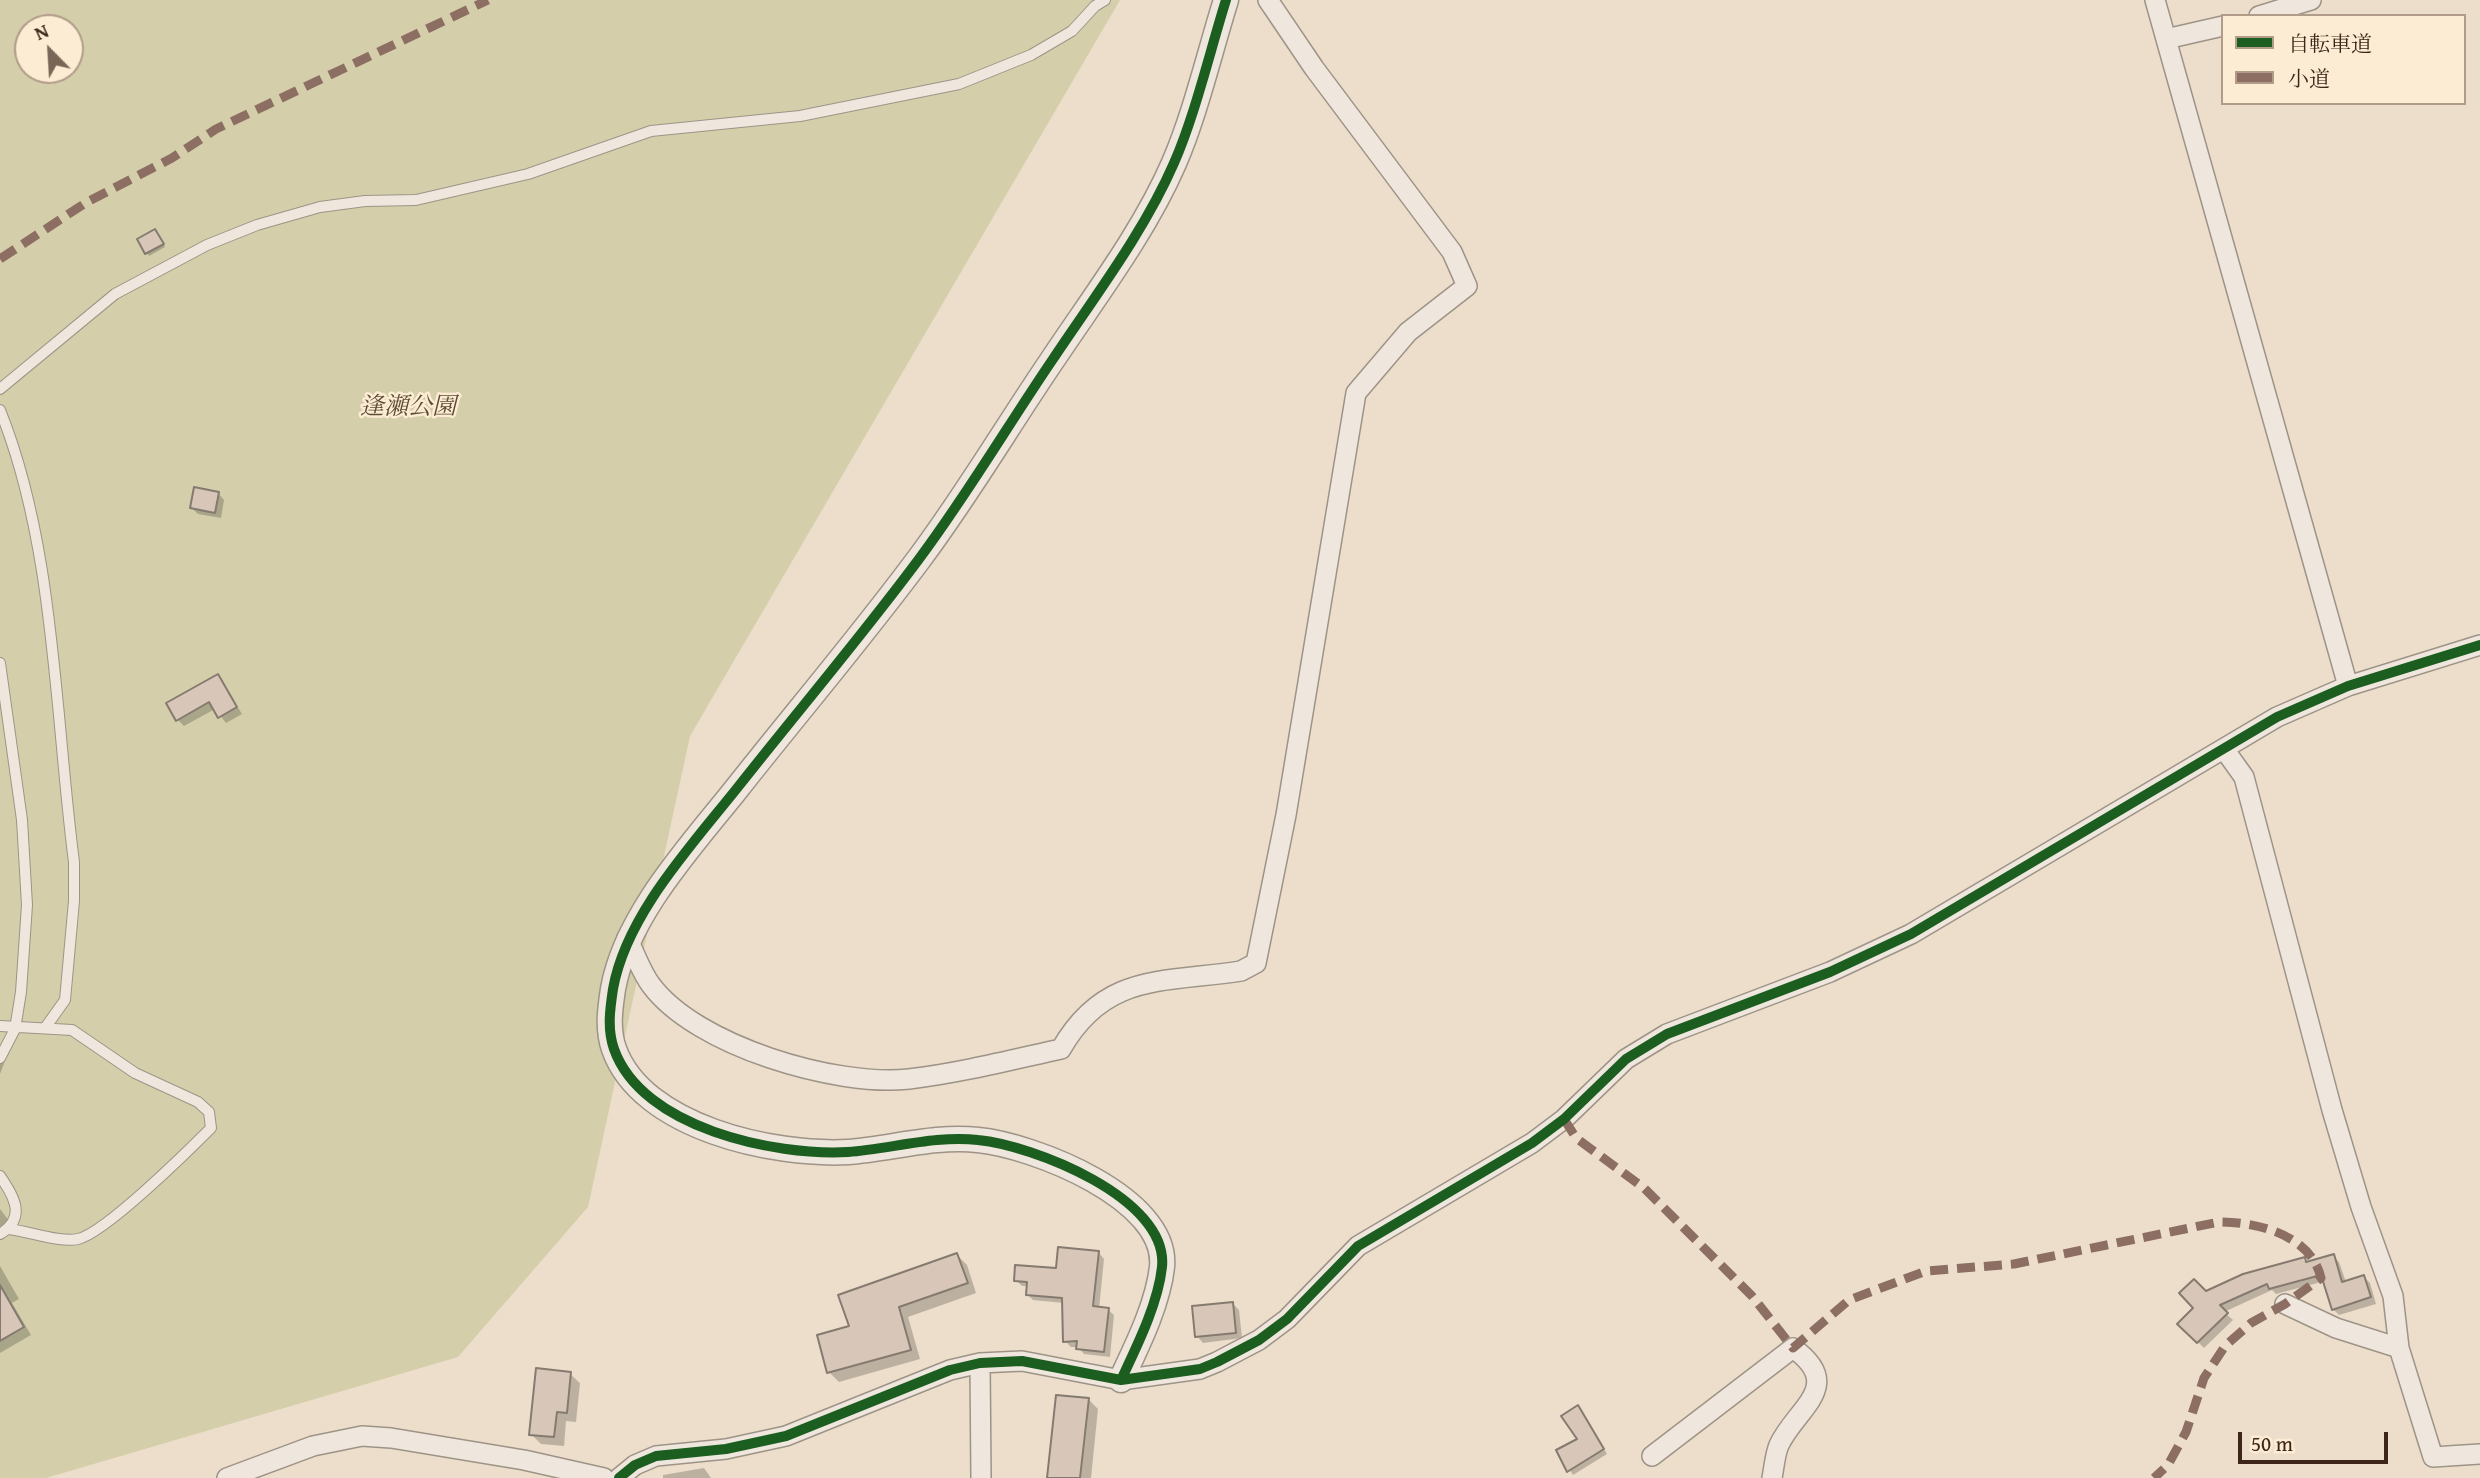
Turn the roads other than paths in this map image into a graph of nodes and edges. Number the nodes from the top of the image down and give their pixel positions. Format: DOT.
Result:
graph roads {
  1 [pos="1105,0"];
  2 [pos="1226,0"];
  3 [pos="1268,0"];
  4 [pos="2155,0"];
  5 [pos="2311,0"];
  6 [pos="2266,14"];
  7 [pos="2221,26"];
  8 [pos="2166,39"];
  9 [pos="0,389"];
  10 [pos="0,410"];
  11 [pos="2480,645"];
  12 [pos="0,663"];
  13 [pos="2347,686"];
  14 [pos="2224,749"];
  15 [pos="627,938"];
  16 [pos="0,1026"];
  17 [pos="45,1028"];
  18 [pos="15,1029"];
  19 [pos="0,1058"];
  20 [pos="0,1176"];
  21 [pos="4,1232"];
  22 [pos="2285,1304"];
  23 [pos="2399,1348"];
  24 [pos="980,1363"];
  25 [pos="1121,1380"];
  26 [pos="2480,1454"];
  27 [pos="1651,1455"];
  28 [pos="227,1478"];
  29 [pos="604,1478"];
  30 [pos="620,1478"];
  31 [pos="981,1478"];
  32 [pos="1772,1478"];
  1 -- 9 [label="lane"];
  2 -- 15 [label="street"];
  3 -- 15 [label="street"];
  4 -- 8 [label="street"];
  5 -- 6 [label="street"];
  7 -- 8 [label="street"];
  8 -- 13 [label="street"];
  10 -- 17 [label="lane"];
  11 -- 13 [label="street"];
  12 -- 18 [label="lane"];
  13 -- 14 [label="street"];
  14 -- 23 [label="street"];
  14 -- 25 [label="street"];
  15 -- 25 [label="street"];
  16 -- 18 [label="lane"];
  17 -- 18 [label="lane"];
  17 -- 21 [label="lane"];
  18 -- 19 [label="lane"];
  20 -- 21 [label="lane"];
  22 -- 23 [label="street"];
  23 -- 26 [label="street"];
  24 -- 25 [label="street"];
  24 -- 30 [label="street"];
  24 -- 31 [label="street"];
  27 -- 32 [label="street"];
  28 -- 29 [label="street"];
}
